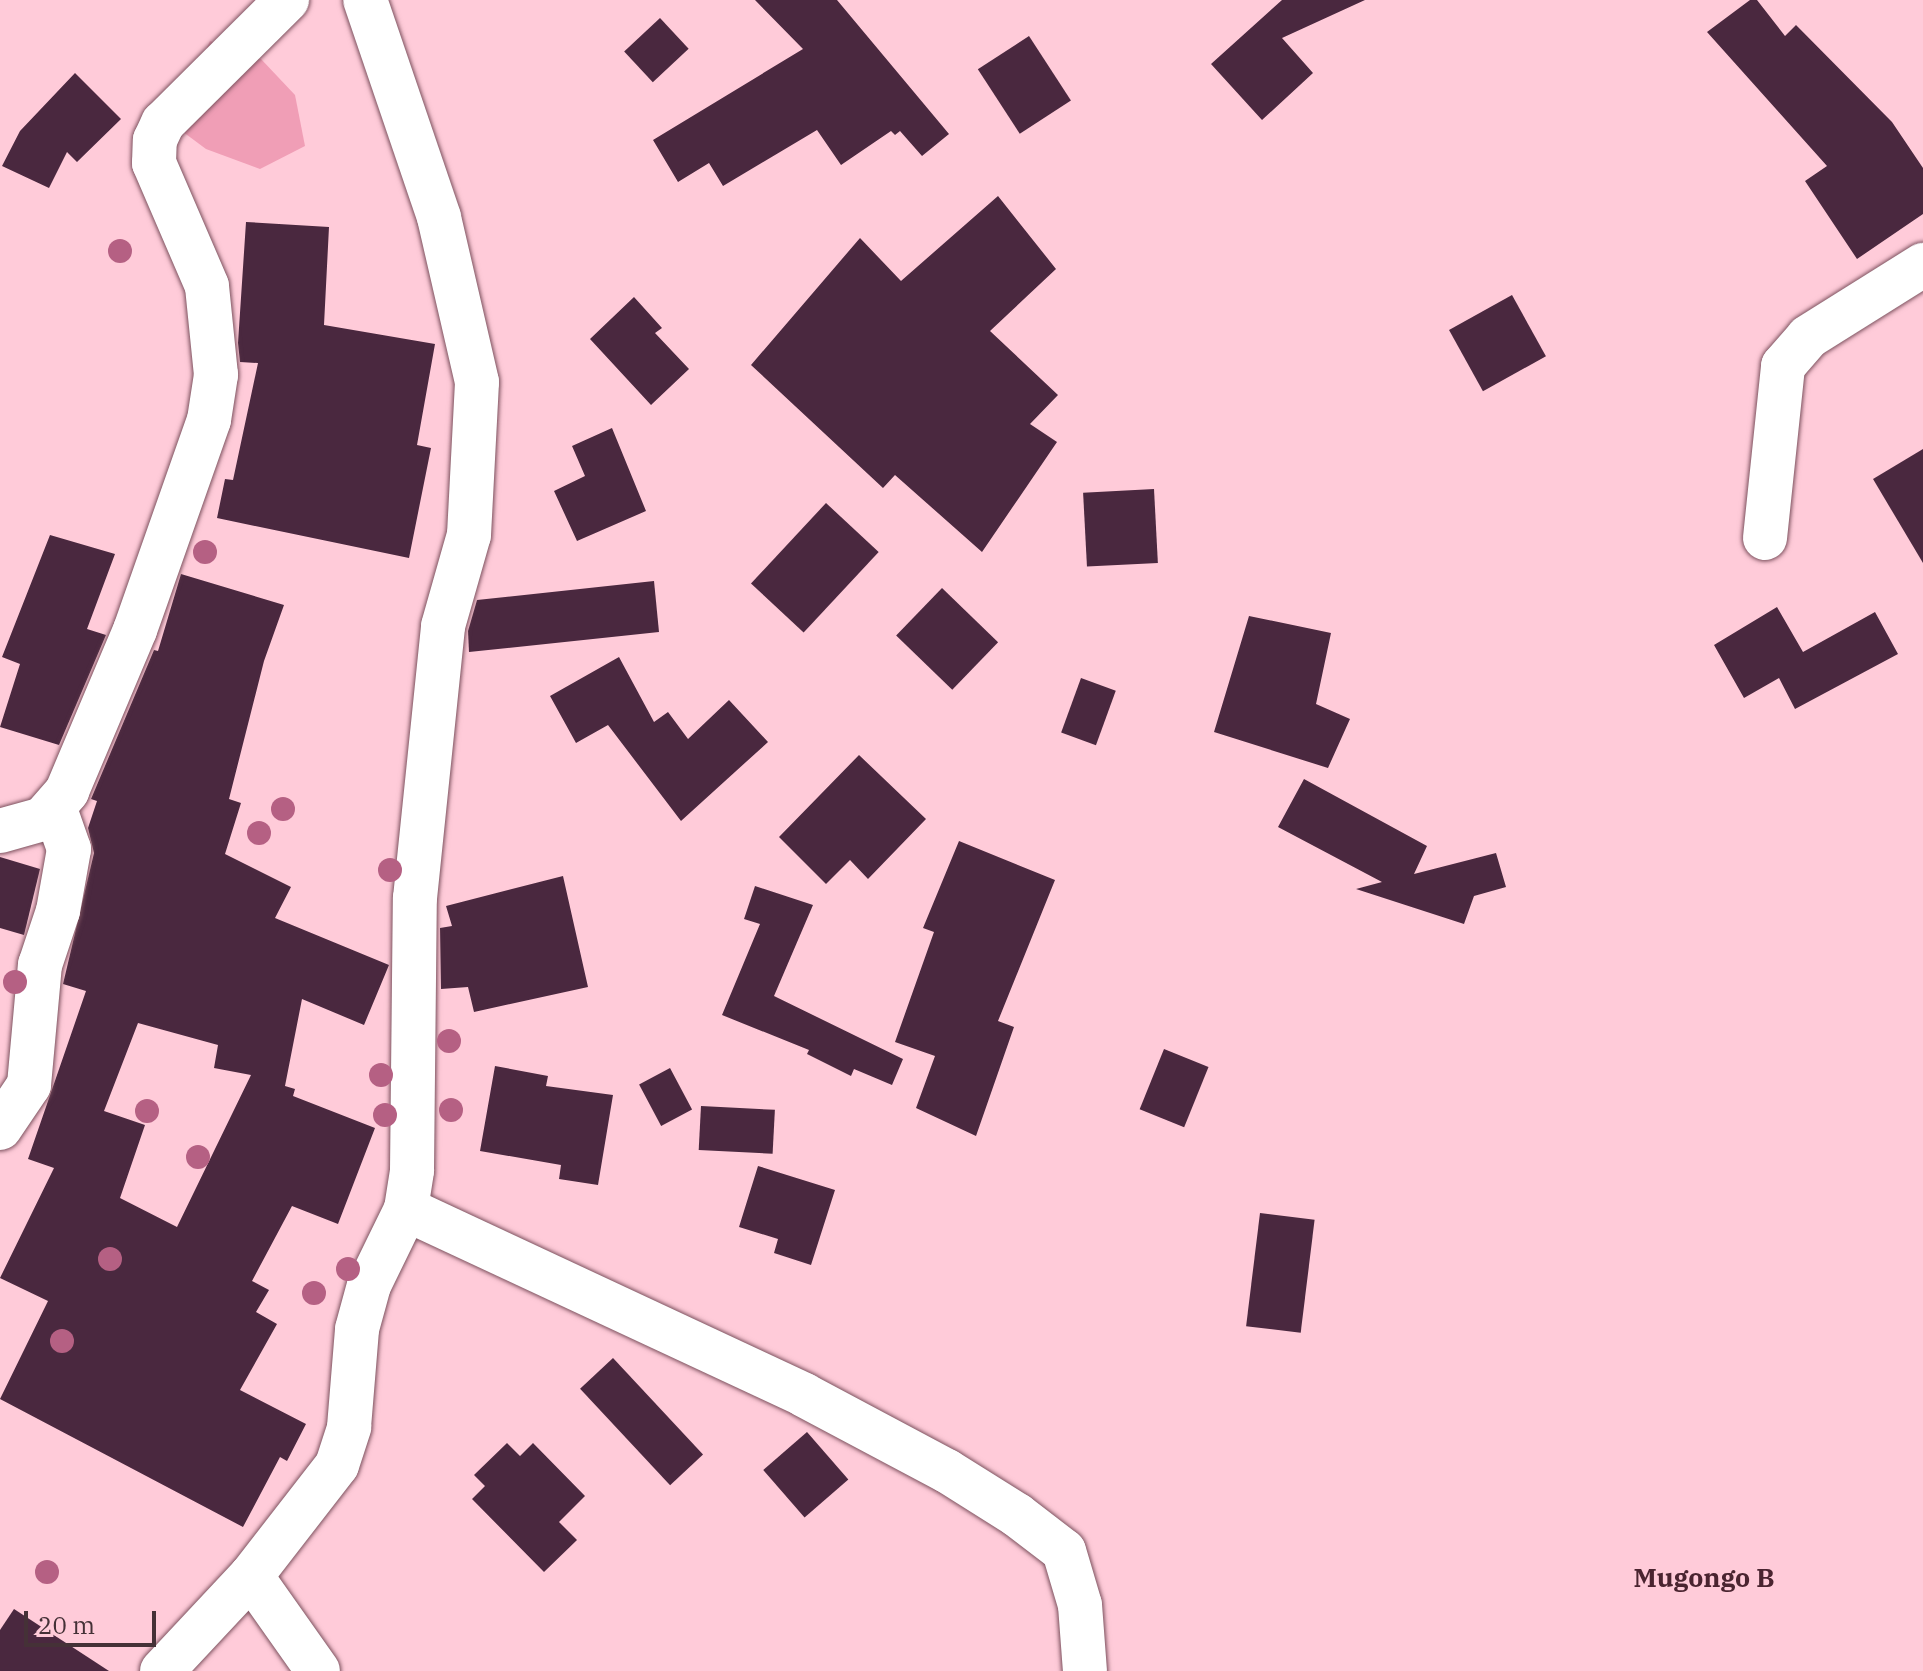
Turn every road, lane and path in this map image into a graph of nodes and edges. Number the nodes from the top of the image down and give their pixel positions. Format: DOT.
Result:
graph roads {
  1 [pos="287,0"];
  2 [pos="365,0"];
  3 [pos="1923,265"];
  4 [pos="1765,538"];
  5 [pos="55,809"];
  6 [pos="0,831"];
  7 [pos="0,1128"];
  8 [pos="406,1209"];
  9 [pos="251,1576"];
  10 [pos="162,1671"];
  11 [pos="318,1671"];
  12 [pos="1085,1671"];
  1 -- 5 [label="street"];
  2 -- 8 [label="street"];
  3 -- 4 [label="street"];
  5 -- 6 [label="street"];
  5 -- 7 [label="street"];
  8 -- 9 [label="street"];
  8 -- 12 [label="street"];
  9 -- 10 [label="street"];
  9 -- 11 [label="street"];
}
